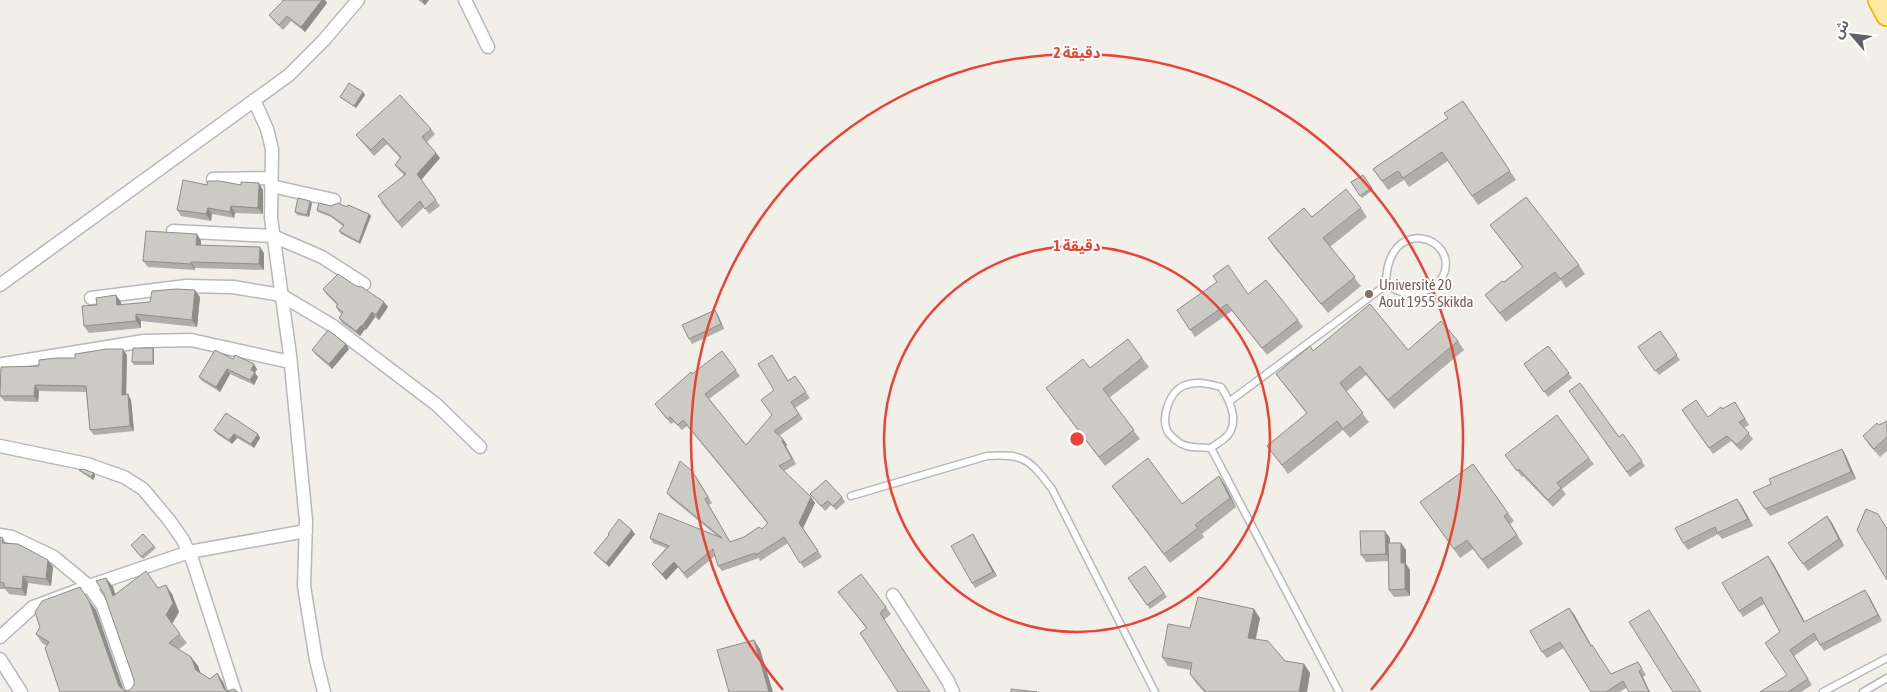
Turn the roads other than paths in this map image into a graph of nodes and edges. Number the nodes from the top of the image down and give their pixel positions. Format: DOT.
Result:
graph roads {
  1 [pos="358,0"];
  2 [pos="464,0"];
  3 [pos="1880,0"];
  4 [pos="1887,15"];
  5 [pos="488,47"];
  6 [pos="254,100"];
  7 [pos="213,179"];
  8 [pos="271,182"];
  9 [pos="334,200"];
  10 [pos="173,231"];
  11 [pos="273,236"];
  12 [pos="364,284"];
  13 [pos="0,285"];
  14 [pos="1386,285"];
  15 [pos="281,295"];
  16 [pos="91,298"];
  17 [pos="290,362"];
  18 [pos="3,364"];
  19 [pos="1230,401"];
  20 [pos="0,446"];
  21 [pos="480,448"];
  22 [pos="1211,448"];
  23 [pos="851,496"];
  24 [pos="306,531"];
  25 [pos="0,536"];
  26 [pos="188,552"];
  27 [pos="89,586"];
  28 [pos="893,595"];
  29 [pos="0,637"];
  30 [pos="1887,658"];
  31 [pos="0,659"];
  32 [pos="1887,678"];
  33 [pos="21,692"];
  34 [pos="133,692"];
  35 [pos="235,692"];
  36 [pos="324,692"];
  37 [pos="953,692"];
  38 [pos="1154,692"];
  39 [pos="1339,692"];
  40 [pos="1823,692"];
  41 [pos="1863,692"];
  1 -- 6 [label="street"];
  2 -- 5 [label="street"];
  3 -- 4 [label="highway"];
  6 -- 8 [label="street"];
  6 -- 13 [label="street"];
  7 -- 8 [label="street"];
  8 -- 9 [label="street"];
  8 -- 11 [label="street"];
  10 -- 11 [label="street"];
  11 -- 12 [label="street"];
  11 -- 15 [label="street"];
  14 -- 14 [label="lane"];
  14 -- 19 [label="lane"];
  15 -- 16 [label="street"];
  15 -- 17 [label="street"];
  15 -- 21 [label="street"];
  17 -- 18 [label="street"];
  17 -- 24 [label="street"];
  19 -- 22 [label="lane"];
  19 -- 22 [label="lane"];
  20 -- 26 [label="street"];
  22 -- 39 [label="lane"];
  23 -- 38 [label="lane"];
  24 -- 26 [label="street"];
  24 -- 36 [label="street"];
  25 -- 27 [label="street"];
  26 -- 27 [label="street"];
  26 -- 35 [label="street"];
  27 -- 29 [label="street"];
  27 -- 34 [label="street"];
  28 -- 37 [label="street"];
  30 -- 40 [label="lane"];
  31 -- 33 [label="street"];
  32 -- 41 [label="lane"];
}
